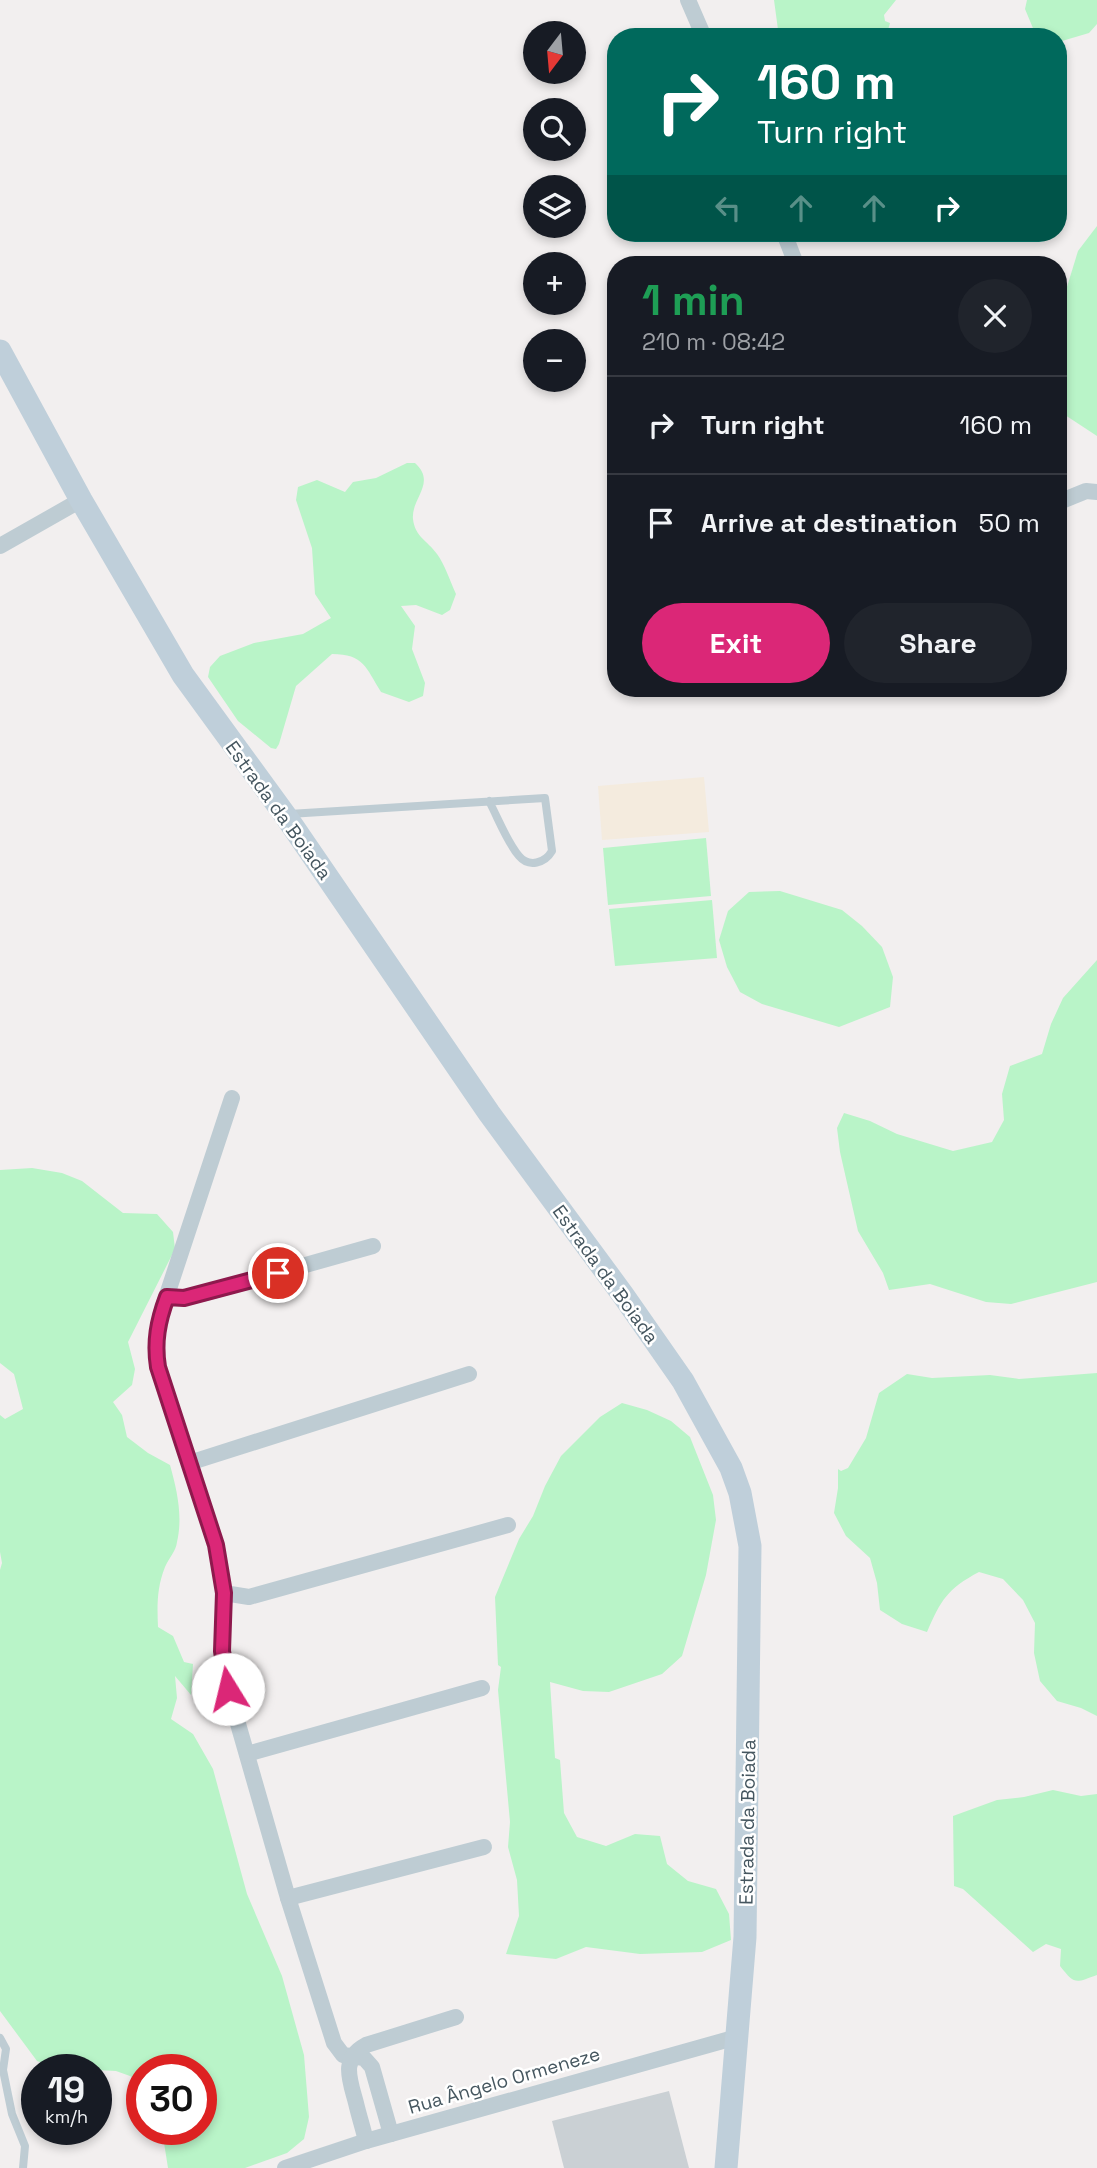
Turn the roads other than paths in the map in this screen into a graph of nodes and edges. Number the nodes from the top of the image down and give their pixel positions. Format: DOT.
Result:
graph roads {
  1 [pos="688,0"];
  2 [pos="700,28"];
  3 [pos="0,351"];
  4 [pos="1097,492"];
  5 [pos="1067,499"];
  6 [pos="81,500"];
  7 [pos="0,546"];
  8 [pos="489,801"];
  9 [pos="285,815"];
  10 [pos="232,1098"];
  11 [pos="373,1245"];
  12 [pos="167,1297"];
  13 [pos="469,1374"];
  14 [pos="189,1463"];
  15 [pos="508,1525"];
  16 [pos="224,1593"];
  17 [pos="482,1688"];
  18 [pos="247,1754"];
  19 [pos="484,1847"];
  20 [pos="288,1898"];
  21 [pos="456,2017"];
  22 [pos="737,2037"];
  23 [pos="0,2038"];
  24 [pos="352,2057"];
  25 [pos="391,2134"];
  26 [pos="366,2141"];
  27 [pos="23,2168"];
  28 [pos="285,2168"];
  29 [pos="726,2168"];
  1 -- 2 [label="street"];
  3 -- 6 [label="main road, Estrada da Boiada"];
  4 -- 5 [label="street"];
  6 -- 7 [label="street"];
  6 -- 9 [label="main road, Estrada da Boiada"];
  8 -- 8 [label="lane"];
  8 -- 9 [label="lane"];
  9 -- 22 [label="main road, Estrada da Boiada"];
  10 -- 12 [label="street"];
  11 -- 12 [label="street"];
  12 -- 14 [label="street"];
  13 -- 14 [label="street"];
  14 -- 16 [label="street"];
  15 -- 16 [label="street"];
  16 -- 18 [label="street"];
  17 -- 18 [label="street"];
  18 -- 20 [label="street"];
  19 -- 20 [label="street"];
  20 -- 24 [label="street"];
  21 -- 24 [label="street"];
  22 -- 25 [label="street, Rua Ângelo Ormeneze"];
  22 -- 29 [label="main road, Estrada da Boiada"];
  23 -- 27 [label="lane"];
  24 -- 25 [label="street"];
  24 -- 26 [label="street"];
  25 -- 26 [label="street, Rua Ângelo Ormeneze"];
  26 -- 28 [label="street, Rua Ângelo Ormeneze"];
}
